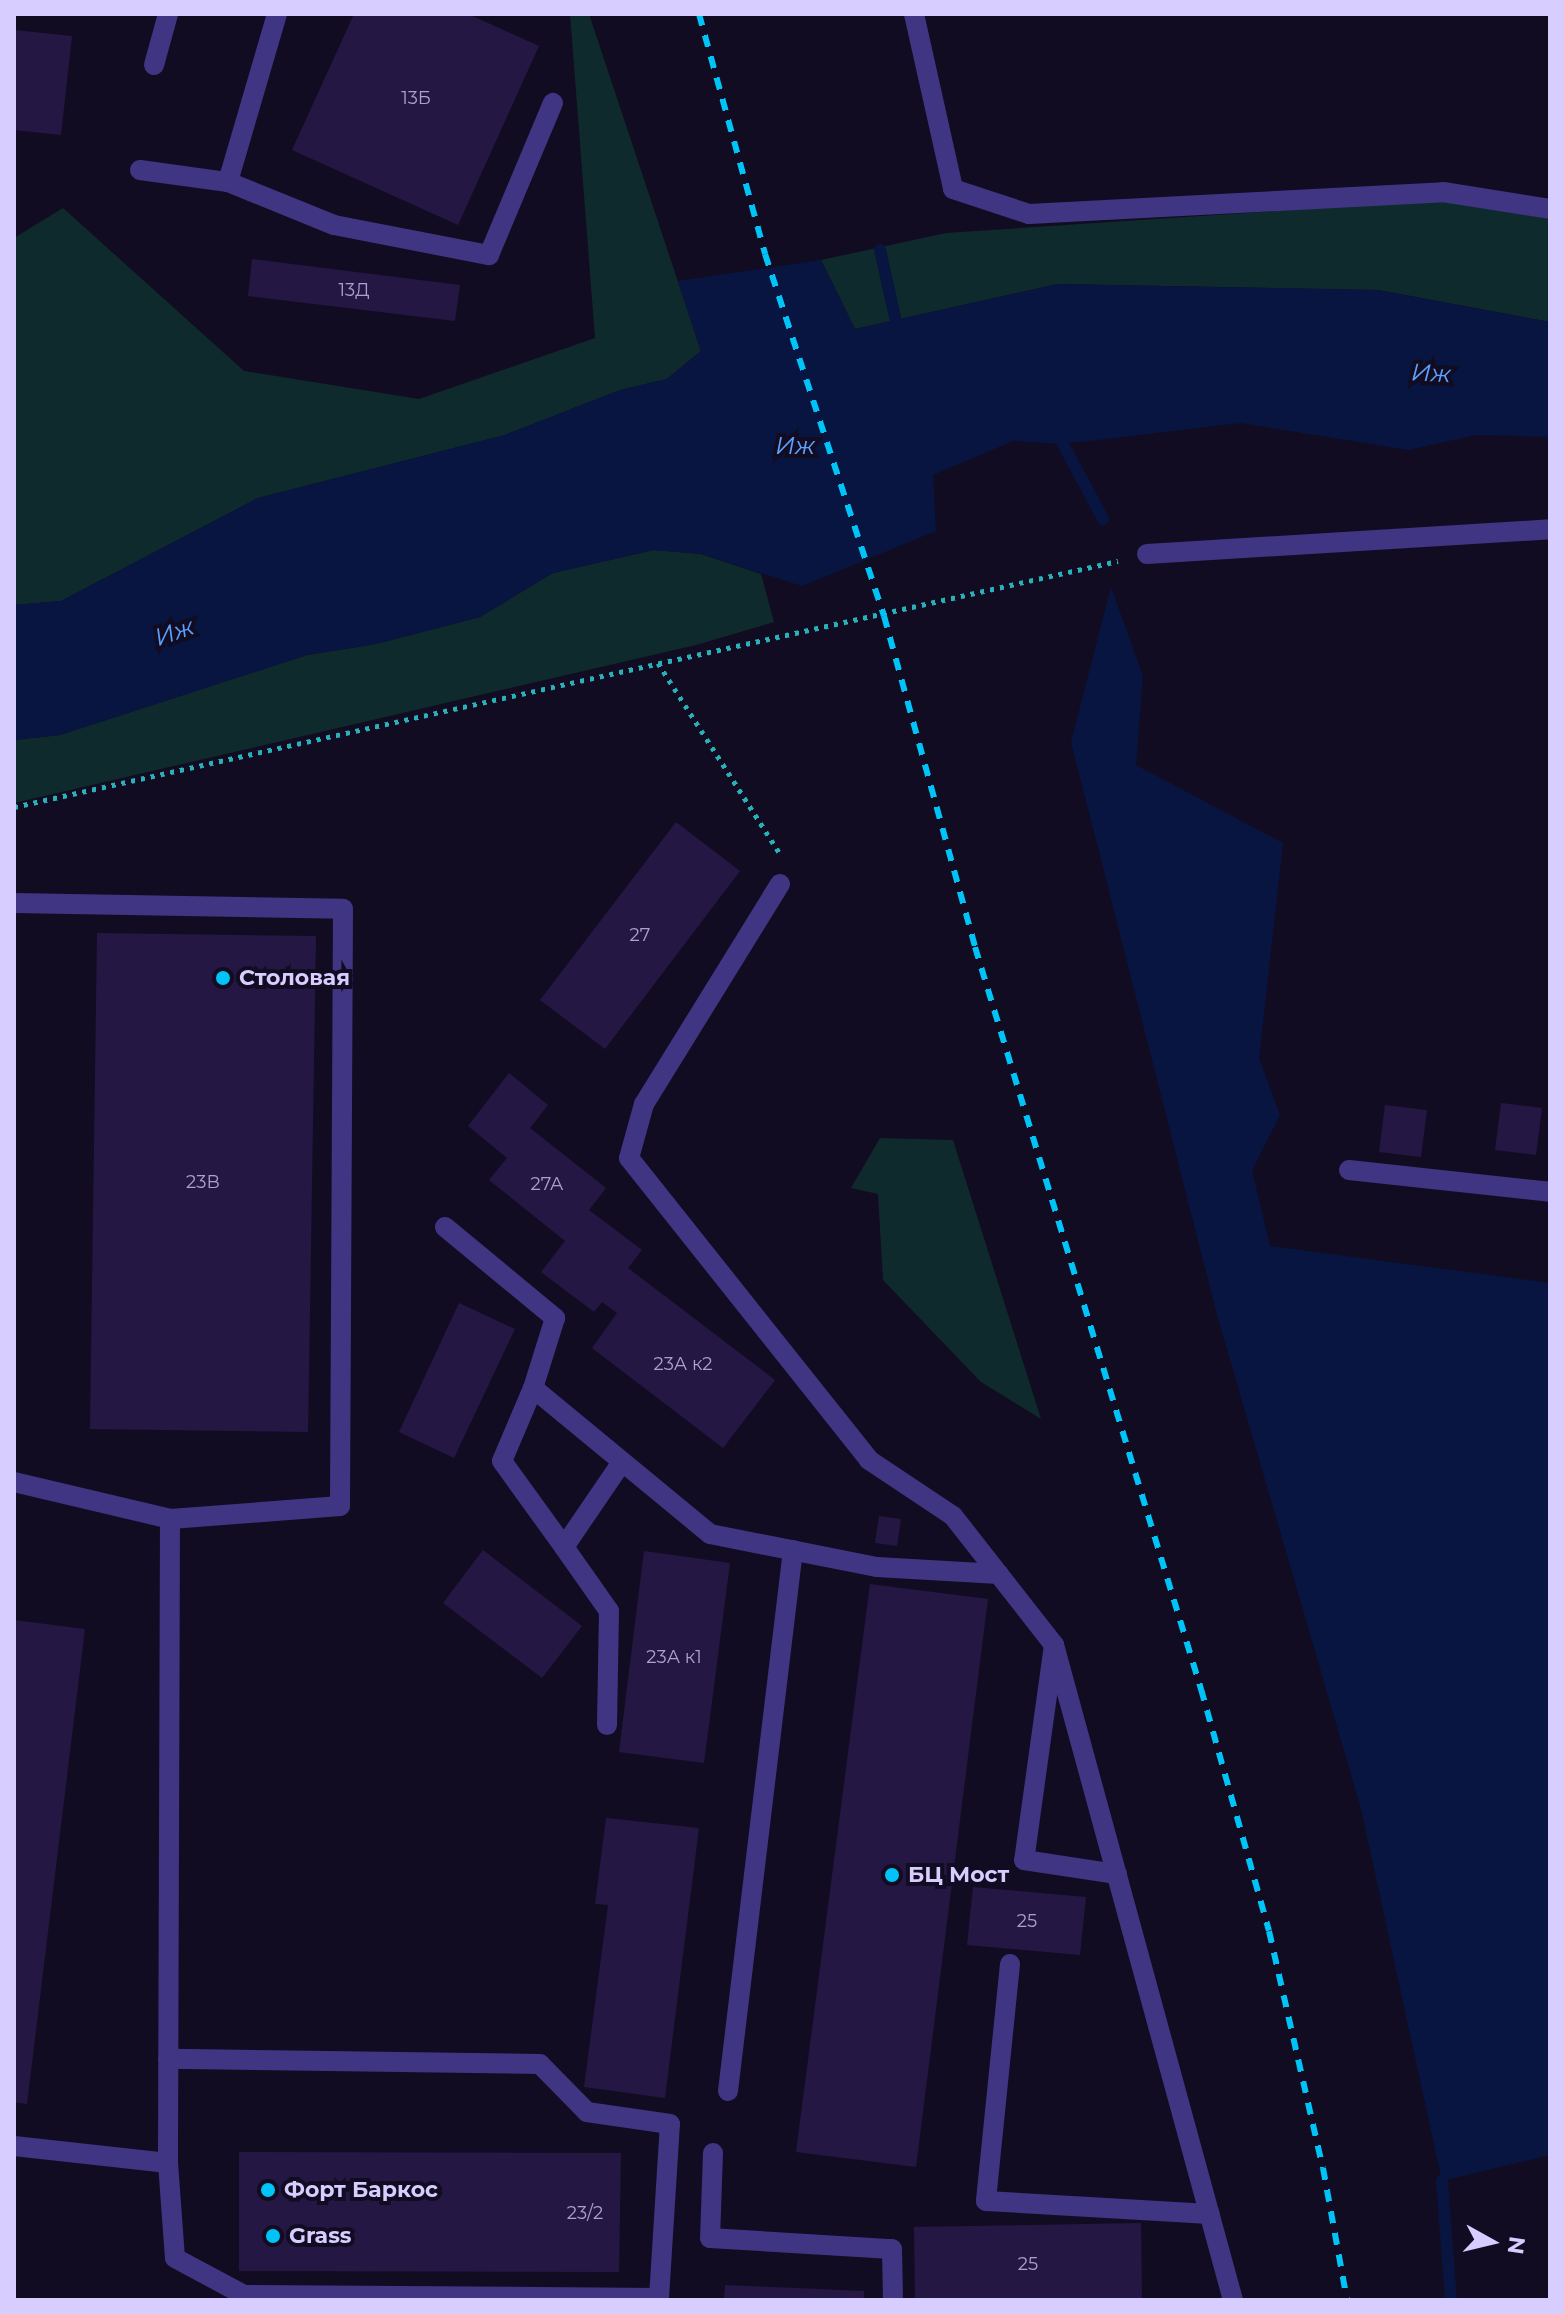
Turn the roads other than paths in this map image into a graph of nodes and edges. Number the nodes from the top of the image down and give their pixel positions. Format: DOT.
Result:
graph roads {
  1 [pos="168,14"];
  2 [pos="277,14"];
  3 [pos="914,14"];
  4 [pos="154,65"];
  5 [pos="553,103"];
  6 [pos="140,170"];
  7 [pos="228,182"];
  8 [pos="1550,209"];
  9 [pos="1550,529"];
  10 [pos="1147,554"];
  11 [pos="780,884"];
  12 [pos="14,903"];
  13 [pos="1349,1170"];
  14 [pos="1550,1192"];
  15 [pos="445,1227"];
  16 [pos="533,1388"];
  17 [pos="622,1462"];
  18 [pos="14,1482"];
  19 [pos="170,1519"];
  20 [pos="564,1547"];
  21 [pos="793,1550"];
  22 [pos="999,1574"];
  23 [pos="1054,1645"];
  24 [pos="607,1725"];
  25 [pos="1117,1874"];
  26 [pos="1010,1964"];
  27 [pos="168,2059"];
  28 [pos="728,2091"];
  29 [pos="14,2146"];
  30 [pos="713,2153"];
  31 [pos="168,2163"];
  32 [pos="1210,2214"];
  33 [pos="893,2300"];
  34 [pos="1233,2300"];
  1 -- 4 [label="street"];
  2 -- 7 [label="street"];
  3 -- 8 [label="street"];
  5 -- 7 [label="street"];
  6 -- 7 [label="street"];
  9 -- 10 [label="street"];
  11 -- 22 [label="street"];
  12 -- 19 [label="street"];
  13 -- 14 [label="street"];
  15 -- 16 [label="street"];
  16 -- 17 [label="street"];
  16 -- 20 [label="street"];
  17 -- 20 [label="street"];
  17 -- 21 [label="street"];
  18 -- 19 [label="street"];
  19 -- 27 [label="street"];
  20 -- 24 [label="street"];
  21 -- 22 [label="street"];
  21 -- 28 [label="street"];
  22 -- 23 [label="street"];
  23 -- 25 [label="street"];
  23 -- 25 [label="street"];
  25 -- 32 [label="street"];
  26 -- 32 [label="street"];
  27 -- 31 [label="street"];
  27 -- 31 [label="street"];
  29 -- 31 [label="street"];
  30 -- 33 [label="street"];
  32 -- 34 [label="street"];
}
